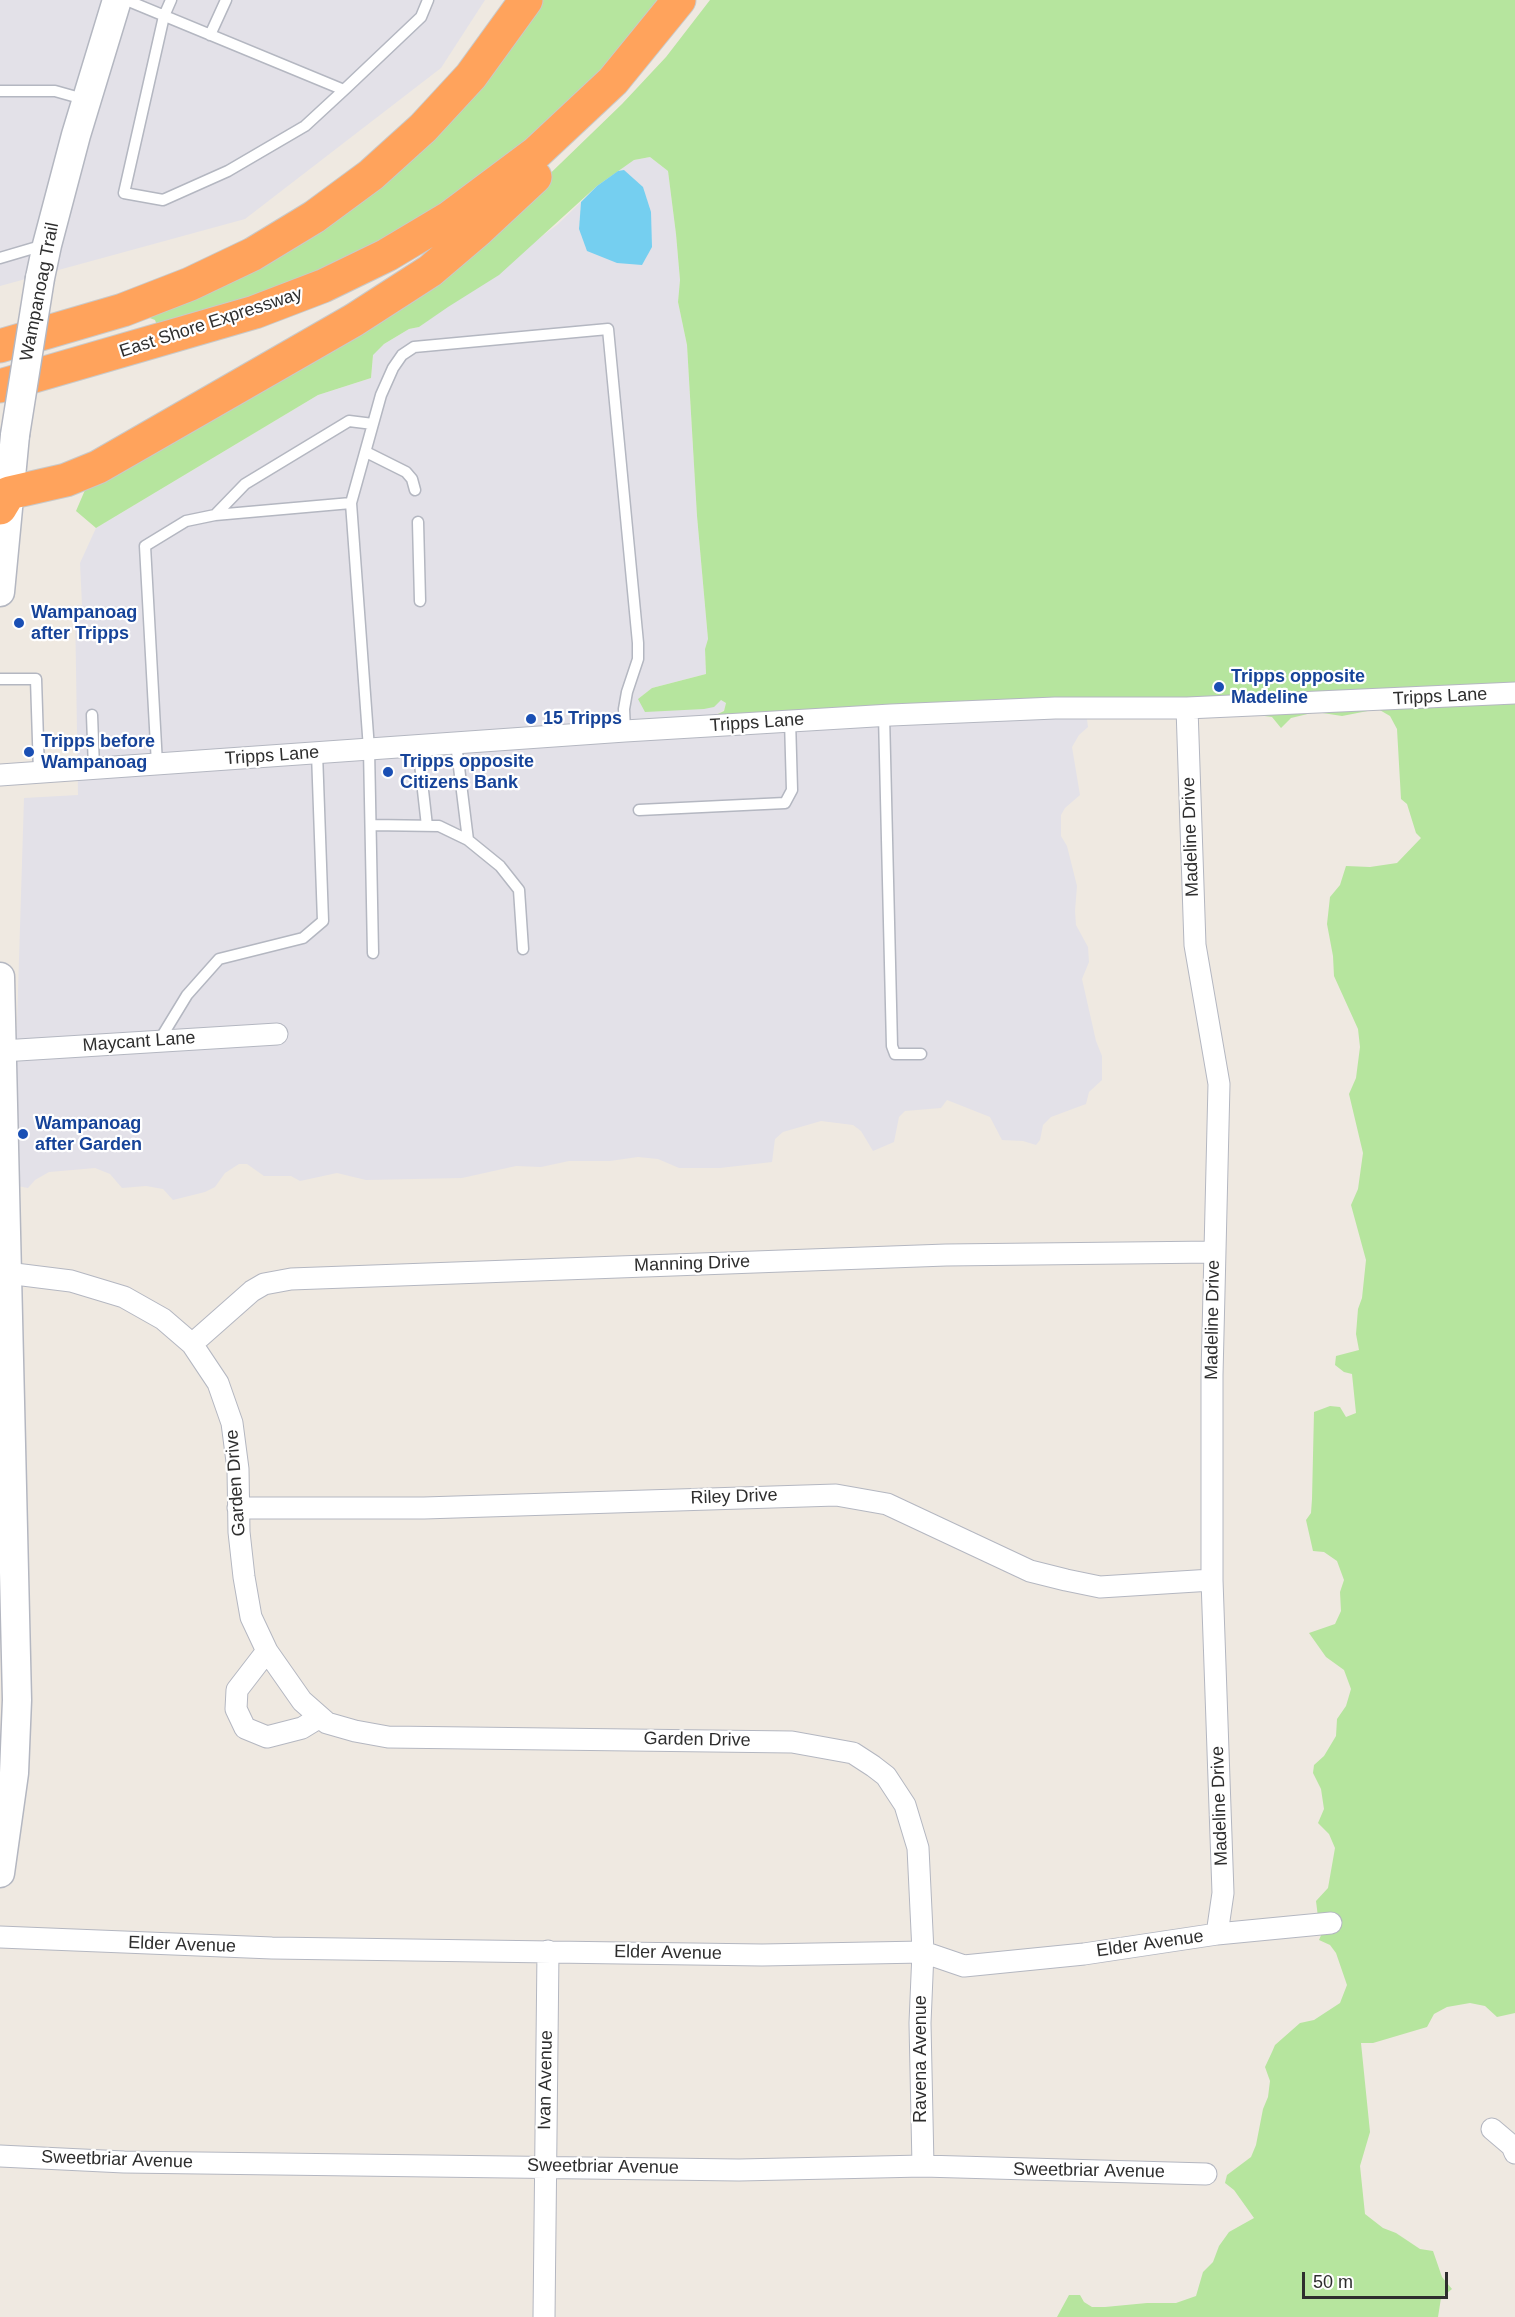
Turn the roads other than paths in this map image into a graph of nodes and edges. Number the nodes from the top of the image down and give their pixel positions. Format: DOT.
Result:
graph roads {
  1 [pos="117,0"];
  2 [pos="126,0"];
  3 [pos="171,0"];
  4 [pos="226,0"];
  5 [pos="428,0"];
  6 [pos="526,0"];
  7 [pos="679,0"];
  8 [pos="164,16"];
  9 [pos="210,35"];
  10 [pos="637,54"];
  11 [pos="344,90"];
  12 [pos="0,91"];
  13 [pos="87,100"];
  14 [pos="47,245"];
  15 [pos="0,258"];
  16 [pos="0,346"];
  17 [pos="0,386"];
  18 [pos="374,424"];
  19 [pos="366,452"];
  20 [pos="415,490"];
  21 [pos="4,500"];
  22 [pos="351,503"];
  23 [pos="215,515"];
  24 [pos="418,522"];
  25 [pos="0,592"];
  26 [pos="420,601"];
  27 [pos="0,679"];
  28 [pos="1515,693"];
  29 [pos="1187,708"];
  30 [pos="92,715"];
  31 [pos="884,715"];
  32 [pos="790,720"];
  33 [pos="625,731"];
  34 [pos="456,743"];
  35 [pos="418,746"];
  36 [pos="369,749"];
  37 [pos="317,753"];
  38 [pos="157,764"];
  39 [pos="94,768"];
  40 [pos="39,772"];
  41 [pos="0,775"];
  42 [pos="639,810"];
  43 [pos="371,825"];
  44 [pos="427,826"];
  45 [pos="468,840"];
  46 [pos="523,949"];
  47 [pos="373,953"];
  48 [pos="0,977"];
  49 [pos="277,1034"];
  50 [pos="158,1041"];
  51 [pos="2,1051"];
  52 [pos="921,1054"];
  53 [pos="1214,1252"];
  54 [pos="4,1273"];
  55 [pos="192,1344"];
  56 [pos="238,1508"];
  57 [pos="1212,1580"];
  58 [pos="267,1651"];
  59 [pos="320,1717"];
  60 [pos="5,1812"];
  61 [pos="0,1873"];
  62 [pos="1331,1923"];
  63 [pos="1217,1934"];
  64 [pos="0,1937"];
  65 [pos="548,1951"];
  66 [pos="923,1952"];
  67 [pos="1492,2129"];
  68 [pos="1515,2153"];
  69 [pos="0,2156"];
  70 [pos="545,2166"];
  71 [pos="922,2166"];
  72 [pos="1206,2174"];
  73 [pos="544,2317"];
  1 -- 13 [label="main road, Wampanoag Trail"];
  2 -- 8 [label="lane"];
  3 -- 8 [label="lane"];
  4 -- 9 [label="lane"];
  5 -- 11 [label="lane"];
  6 -- 16 [label="highway"];
  7 -- 10 [label="highway, East Shore Expressway"];
  8 -- 9 [label="lane"];
  8 -- 11 [label="lane"];
  9 -- 11 [label="lane"];
  10 -- 17 [label="highway, East Shore Expressway"];
  10 -- 21 [label="highway"];
  12 -- 13 [label="lane"];
  13 -- 14 [label="main road, Wampanoag Trail"];
  14 -- 15 [label="lane"];
  14 -- 21 [label="main road, Wampanoag Trail, bridge"];
  18 -- 19 [label="lane"];
  18 -- 23 [label="lane"];
  18 -- 33 [label="lane"];
  19 -- 20 [label="lane"];
  19 -- 22 [label="lane"];
  21 -- 25 [label="main road, Wampanoag Trail"];
  22 -- 23 [label="lane"];
  22 -- 36 [label="lane"];
  23 -- 38 [label="lane"];
  24 -- 26 [label="lane"];
  27 -- 40 [label="lane"];
  28 -- 29 [label="street, Tripps Lane"];
  29 -- 31 [label="street, Tripps Lane"];
  29 -- 53 [label="street, Madeline Drive"];
  30 -- 39 [label="lane"];
  31 -- 32 [label="street, Tripps Lane"];
  31 -- 52 [label="lane"];
  32 -- 33 [label="street, Tripps Lane"];
  32 -- 42 [label="lane"];
  33 -- 34 [label="street, Tripps Lane"];
  34 -- 35 [label="street, Tripps Lane"];
  34 -- 45 [label="lane"];
  35 -- 36 [label="street, Tripps Lane"];
  35 -- 44 [label="lane"];
  36 -- 37 [label="street, Tripps Lane"];
  36 -- 43 [label="lane"];
  37 -- 38 [label="street, Tripps Lane"];
  37 -- 50 [label="lane"];
  38 -- 39 [label="street, Tripps Lane"];
  39 -- 40 [label="street, Tripps Lane"];
  40 -- 41 [label="street, Tripps Lane"];
  43 -- 44 [label="lane"];
  43 -- 47 [label="lane"];
  44 -- 45 [label="lane"];
  45 -- 46 [label="lane"];
  48 -- 51 [label="main road"];
  49 -- 50 [label="street, Maycant Lane"];
  50 -- 51 [label="street, Maycant Lane"];
  51 -- 54 [label="main road"];
  53 -- 55 [label="street, Manning Drive"];
  53 -- 57 [label="street, Madeline Drive"];
  54 -- 55 [label="street, Garden Drive"];
  54 -- 60 [label="main road"];
  55 -- 56 [label="street, Garden Drive"];
  56 -- 57 [label="street, Riley Drive"];
  56 -- 58 [label="street, Garden Drive"];
  57 -- 63 [label="street, Madeline Drive"];
  58 -- 59 [label="street, Garden Drive"];
  58 -- 59 [label="street"];
  59 -- 66 [label="street, Garden Drive"];
  60 -- 61 [label="main road"];
  62 -- 63 [label="street, Elder Avenue"];
  63 -- 66 [label="street, Elder Avenue"];
  64 -- 65 [label="street, Elder Avenue"];
  65 -- 66 [label="street, Elder Avenue"];
  65 -- 70 [label="street, Ivan Avenue"];
  66 -- 71 [label="street, Ravena Avenue"];
  67 -- 68 [label="street"];
  69 -- 70 [label="street, Sweetbriar Avenue"];
  70 -- 71 [label="street, Sweetbriar Avenue"];
  70 -- 73 [label="street, Ivan Avenue"];
  71 -- 72 [label="street, Sweetbriar Avenue"];
}
